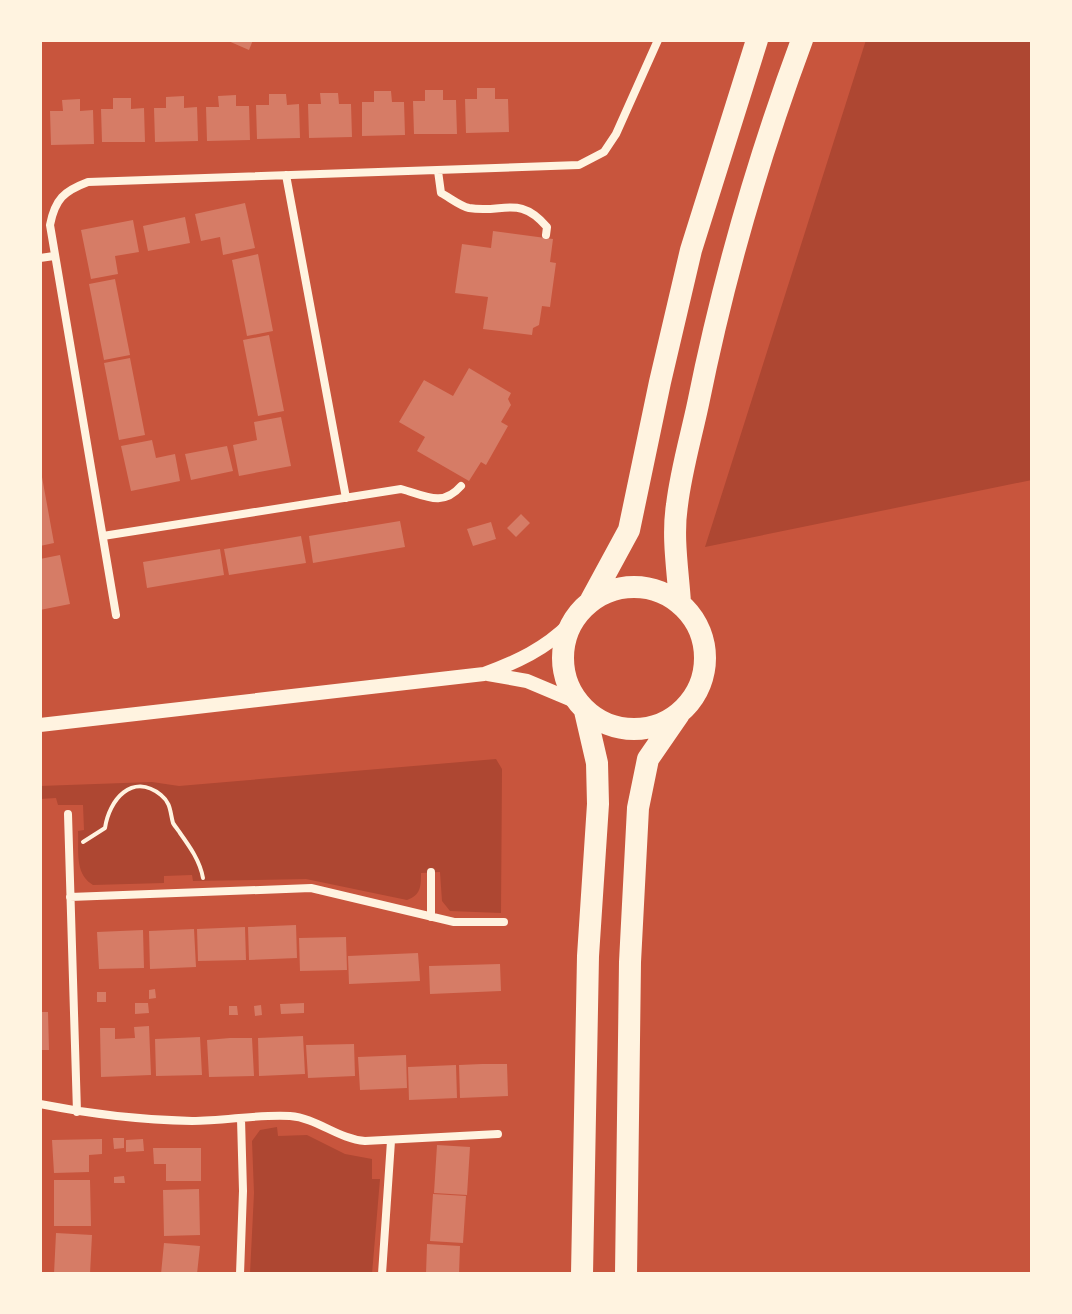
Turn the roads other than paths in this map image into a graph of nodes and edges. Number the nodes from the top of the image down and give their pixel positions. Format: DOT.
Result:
graph roads {
  1 [pos="658,40"];
  2 [pos="757,40"];
  3 [pos="802,40"];
  4 [pos="438,171"];
  5 [pos="286,175"];
  6 [pos="546,235"];
  7 [pos="54,256"];
  8 [pos="40,258"];
  9 [pos="461,486"];
  10 [pos="346,498"];
  11 [pos="103,536"];
  12 [pos="591,600"];
  13 [pos="680,603"];
  14 [pos="116,615"];
  15 [pos="570,624"];
  16 [pos="484,674"];
  17 [pos="581,707"];
  18 [pos="679,714"];
  19 [pos="40,725"];
  20 [pos="68,814"];
  21 [pos="431,872"];
  22 [pos="70,897"];
  23 [pos="431,917"];
  24 [pos="504,922"];
  25 [pos="40,1104"];
  26 [pos="77,1112"];
  27 [pos="241,1119"];
  28 [pos="498,1134"];
  29 [pos="391,1141"];
  30 [pos="240,1274"];
  31 [pos="382,1274"];
  32 [pos="582,1274"];
  33 [pos="626,1274"];
  1 -- 4 [label="street"];
  2 -- 12 [label="highway"];
  3 -- 13 [label="highway"];
  4 -- 5 [label="street"];
  4 -- 6 [label="street"];
  5 -- 7 [label="street"];
  5 -- 10 [label="street"];
  7 -- 8 [label="street"];
  7 -- 11 [label="street"];
  9 -- 10 [label="street"];
  10 -- 11 [label="street"];
  11 -- 14 [label="street"];
  12 -- 13 [label="highway"];
  12 -- 15 [label="highway"];
  13 -- 18 [label="highway"];
  15 -- 16 [label="street"];
  15 -- 17 [label="highway"];
  16 -- 17 [label="street"];
  16 -- 19 [label="street"];
  17 -- 18 [label="highway"];
  17 -- 32 [label="highway"];
  18 -- 33 [label="highway"];
  20 -- 22 [label="street"];
  21 -- 23 [label="street"];
  22 -- 23 [label="street"];
  22 -- 26 [label="street"];
  23 -- 24 [label="street"];
  25 -- 26 [label="street"];
  26 -- 27 [label="street"];
  27 -- 29 [label="street"];
  27 -- 30 [label="street"];
  28 -- 29 [label="street"];
  29 -- 31 [label="street"];
}
